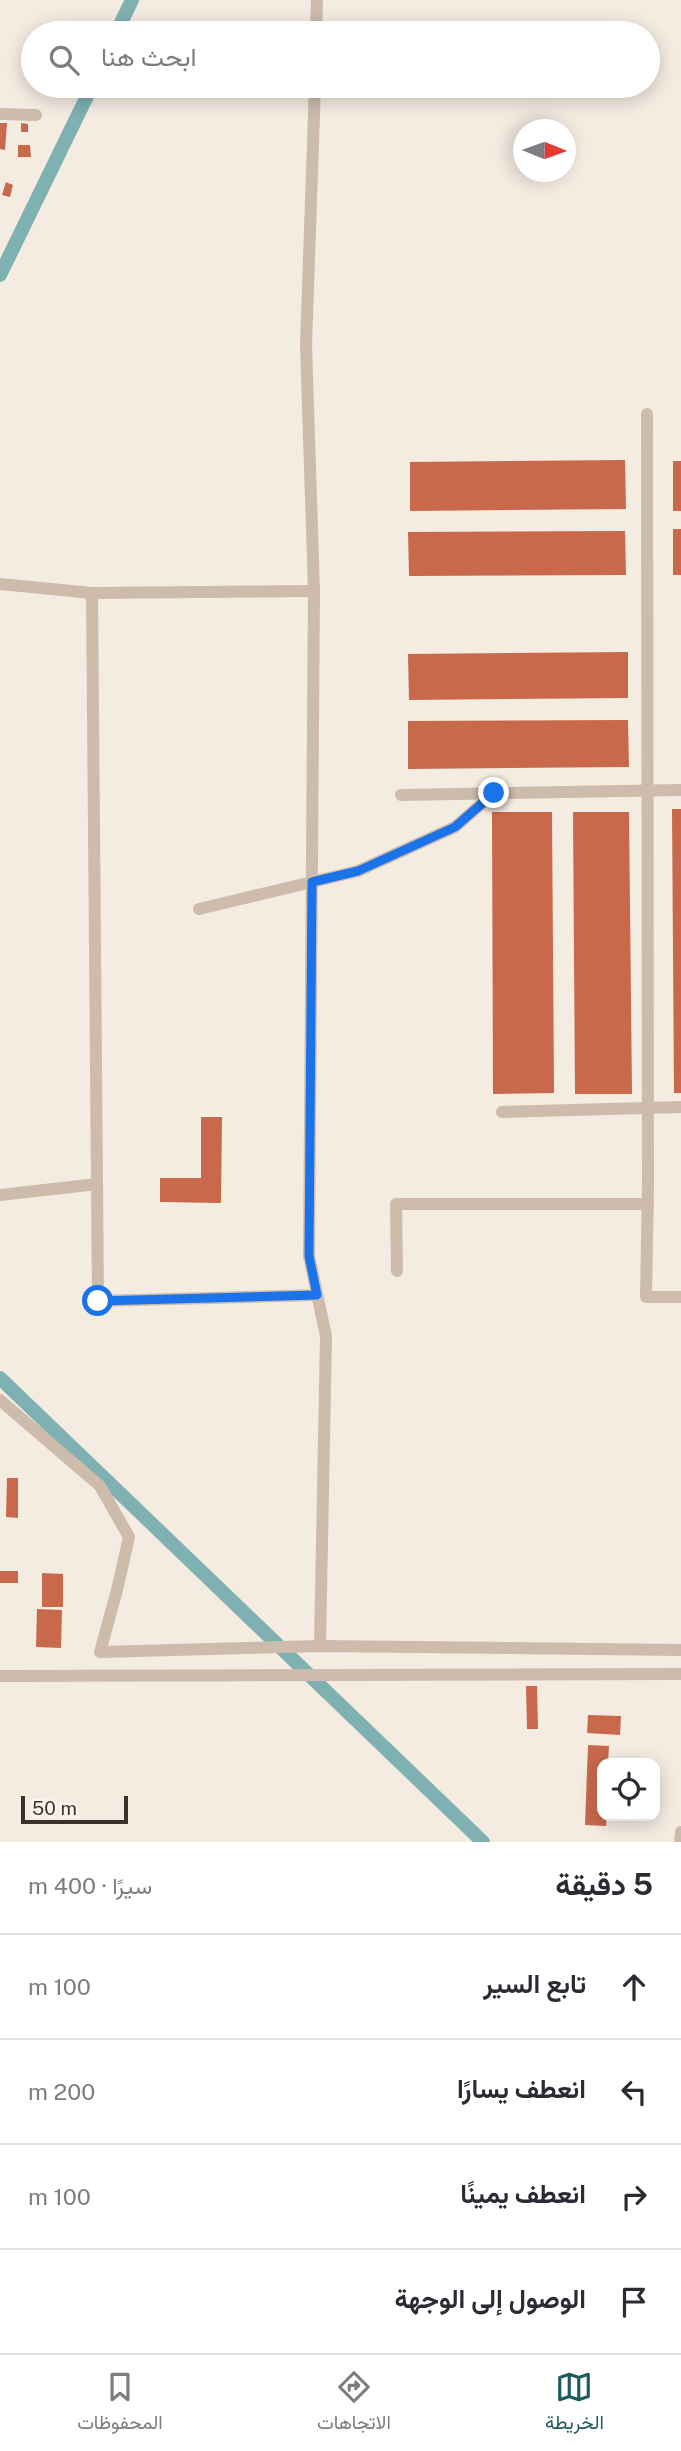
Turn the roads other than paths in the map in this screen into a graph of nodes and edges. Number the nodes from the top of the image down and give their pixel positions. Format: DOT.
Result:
graph roads {
  1 [pos="317,0"];
  2 [pos="316,21"];
  3 [pos="315,98"];
  4 [pos="0,114"];
  5 [pos="36,115"];
  6 [pos="647,414"];
  7 [pos="0,584"];
  8 [pos="314,591"];
  9 [pos="92,593"];
  10 [pos="681,790"];
  11 [pos="648,791"];
  12 [pos="494,793"];
  13 [pos="401,795"];
  14 [pos="312,882"];
  15 [pos="199,909"];
  16 [pos="681,1107"];
  17 [pos="648,1108"];
  18 [pos="502,1112"];
  19 [pos="97,1184"];
  20 [pos="0,1195"];
  21 [pos="648,1204"];
  22 [pos="397,1271"];
  23 [pos="317,1295"];
  24 [pos="681,1297"];
  25 [pos="0,1400"];
  26 [pos="320,1646"];
  27 [pos="681,1650"];
  28 [pos="681,1674"];
  29 [pos="0,1676"];
  30 [pos="681,1832"];
  31 [pos="680,1842"];
  1 -- 2 [label="street"];
  3 -- 8 [label="street"];
  4 -- 5 [label="street"];
  6 -- 11 [label="street"];
  7 -- 9 [label="street"];
  8 -- 9 [label="street"];
  8 -- 14 [label="street"];
  9 -- 19 [label="street"];
  10 -- 11 [label="street"];
  11 -- 12 [label="street"];
  11 -- 17 [label="street"];
  12 -- 13 [label="street"];
  12 -- 14 [label="street"];
  14 -- 15 [label="street"];
  14 -- 23 [label="street"];
  16 -- 17 [label="street"];
  17 -- 18 [label="street"];
  17 -- 21 [label="street"];
  19 -- 20 [label="street"];
  19 -- 23 [label="street"];
  21 -- 22 [label="street"];
  21 -- 24 [label="street"];
  23 -- 26 [label="street"];
  25 -- 26 [label="street"];
  26 -- 27 [label="street"];
  28 -- 29 [label="street"];
  30 -- 31 [label="street"];
}
